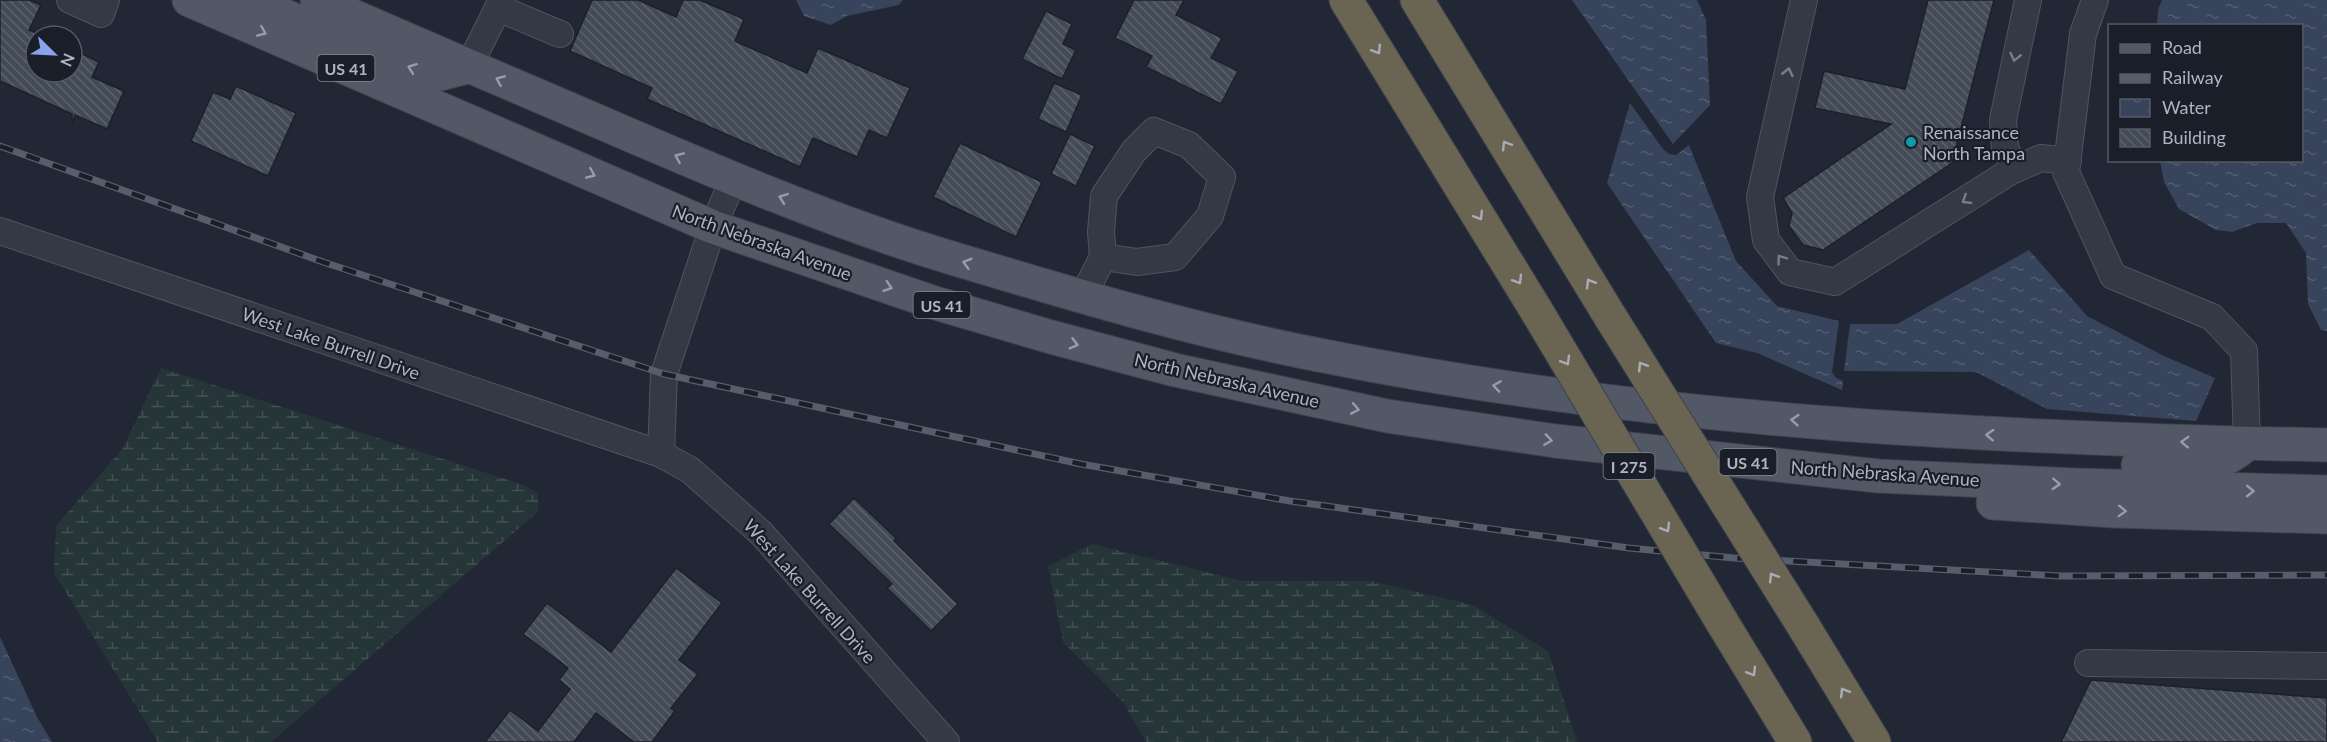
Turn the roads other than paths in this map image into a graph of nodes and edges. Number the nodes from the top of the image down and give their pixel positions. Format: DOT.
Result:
graph roads {
  1 [pos="70,0"];
  2 [pos="106,0"];
  3 [pos="189,0"];
  4 [pos="317,0"];
  5 [pos="1346,0"];
  6 [pos="1417,0"];
  7 [pos="1804,0"];
  8 [pos="2028,0"];
  9 [pos="2096,0"];
  10 [pos="500,4"];
  11 [pos="229,17"];
  12 [pos="560,34"];
  13 [pos="469,66"];
  14 [pos="2068,161"];
  15 [pos="2016,169"];
  16 [pos="733,180"];
  17 [pos="713,227"];
  18 [pos="0,231"];
  19 [pos="1103,257"];
  20 [pos="1083,296"];
  21 [pos="2247,444"];
  22 [pos="2327,445"];
  23 [pos="661,454"];
  24 [pos="1878,476"];
  25 [pos="2327,492"];
  26 [pos="2327,517"];
  27 [pos="2088,663"];
  28 [pos="2327,666"];
  29 [pos="946,742"];
  30 [pos="1795,742"];
  31 [pos="1874,742"];
  1 -- 2 [label="street"];
  3 -- 11 [label="main road, North Nebraska Avenue / US 41"];
  4 -- 13 [label="main road"];
  5 -- 30 [label="highway, I 275, one-way, bridge"];
  31 -- 6 [label="highway, one-way, bridge"];
  15 -- 7 [label="street, one-way"];
  8 -- 15 [label="street, one-way"];
  9 -- 14 [label="street"];
  10 -- 12 [label="street"];
  10 -- 13 [label="street"];
  13 -- 11 [label="main road, one-way"];
  11 -- 17 [label="main road, North Nebraska Avenue / US 41, one-way"];
  16 -- 13 [label="main road, one-way"];
  14 -- 15 [label="street"];
  14 -- 21 [label="street"];
  16 -- 17 [label="street"];
  20 -- 16 [label="main road, one-way"];
  17 -- 23 [label="street"];
  17 -- 24 [label="main road, North Nebraska Avenue / US 41, one-way"];
  18 -- 23 [label="street, West Lake Burrell Drive"];
  19 -- 19 [label="street"];
  19 -- 20 [label="street"];
  21 -- 20 [label="main road, one-way"];
  21 -- 22 [label="main road"];
  21 -- 24 [label="main road"];
  23 -- 29 [label="street, West Lake Burrell Drive"];
  24 -- 25 [label="main road, North Nebraska Avenue / US 41, one-way"];
  24 -- 26 [label="main road, one-way"];
  27 -- 28 [label="street"];
}
